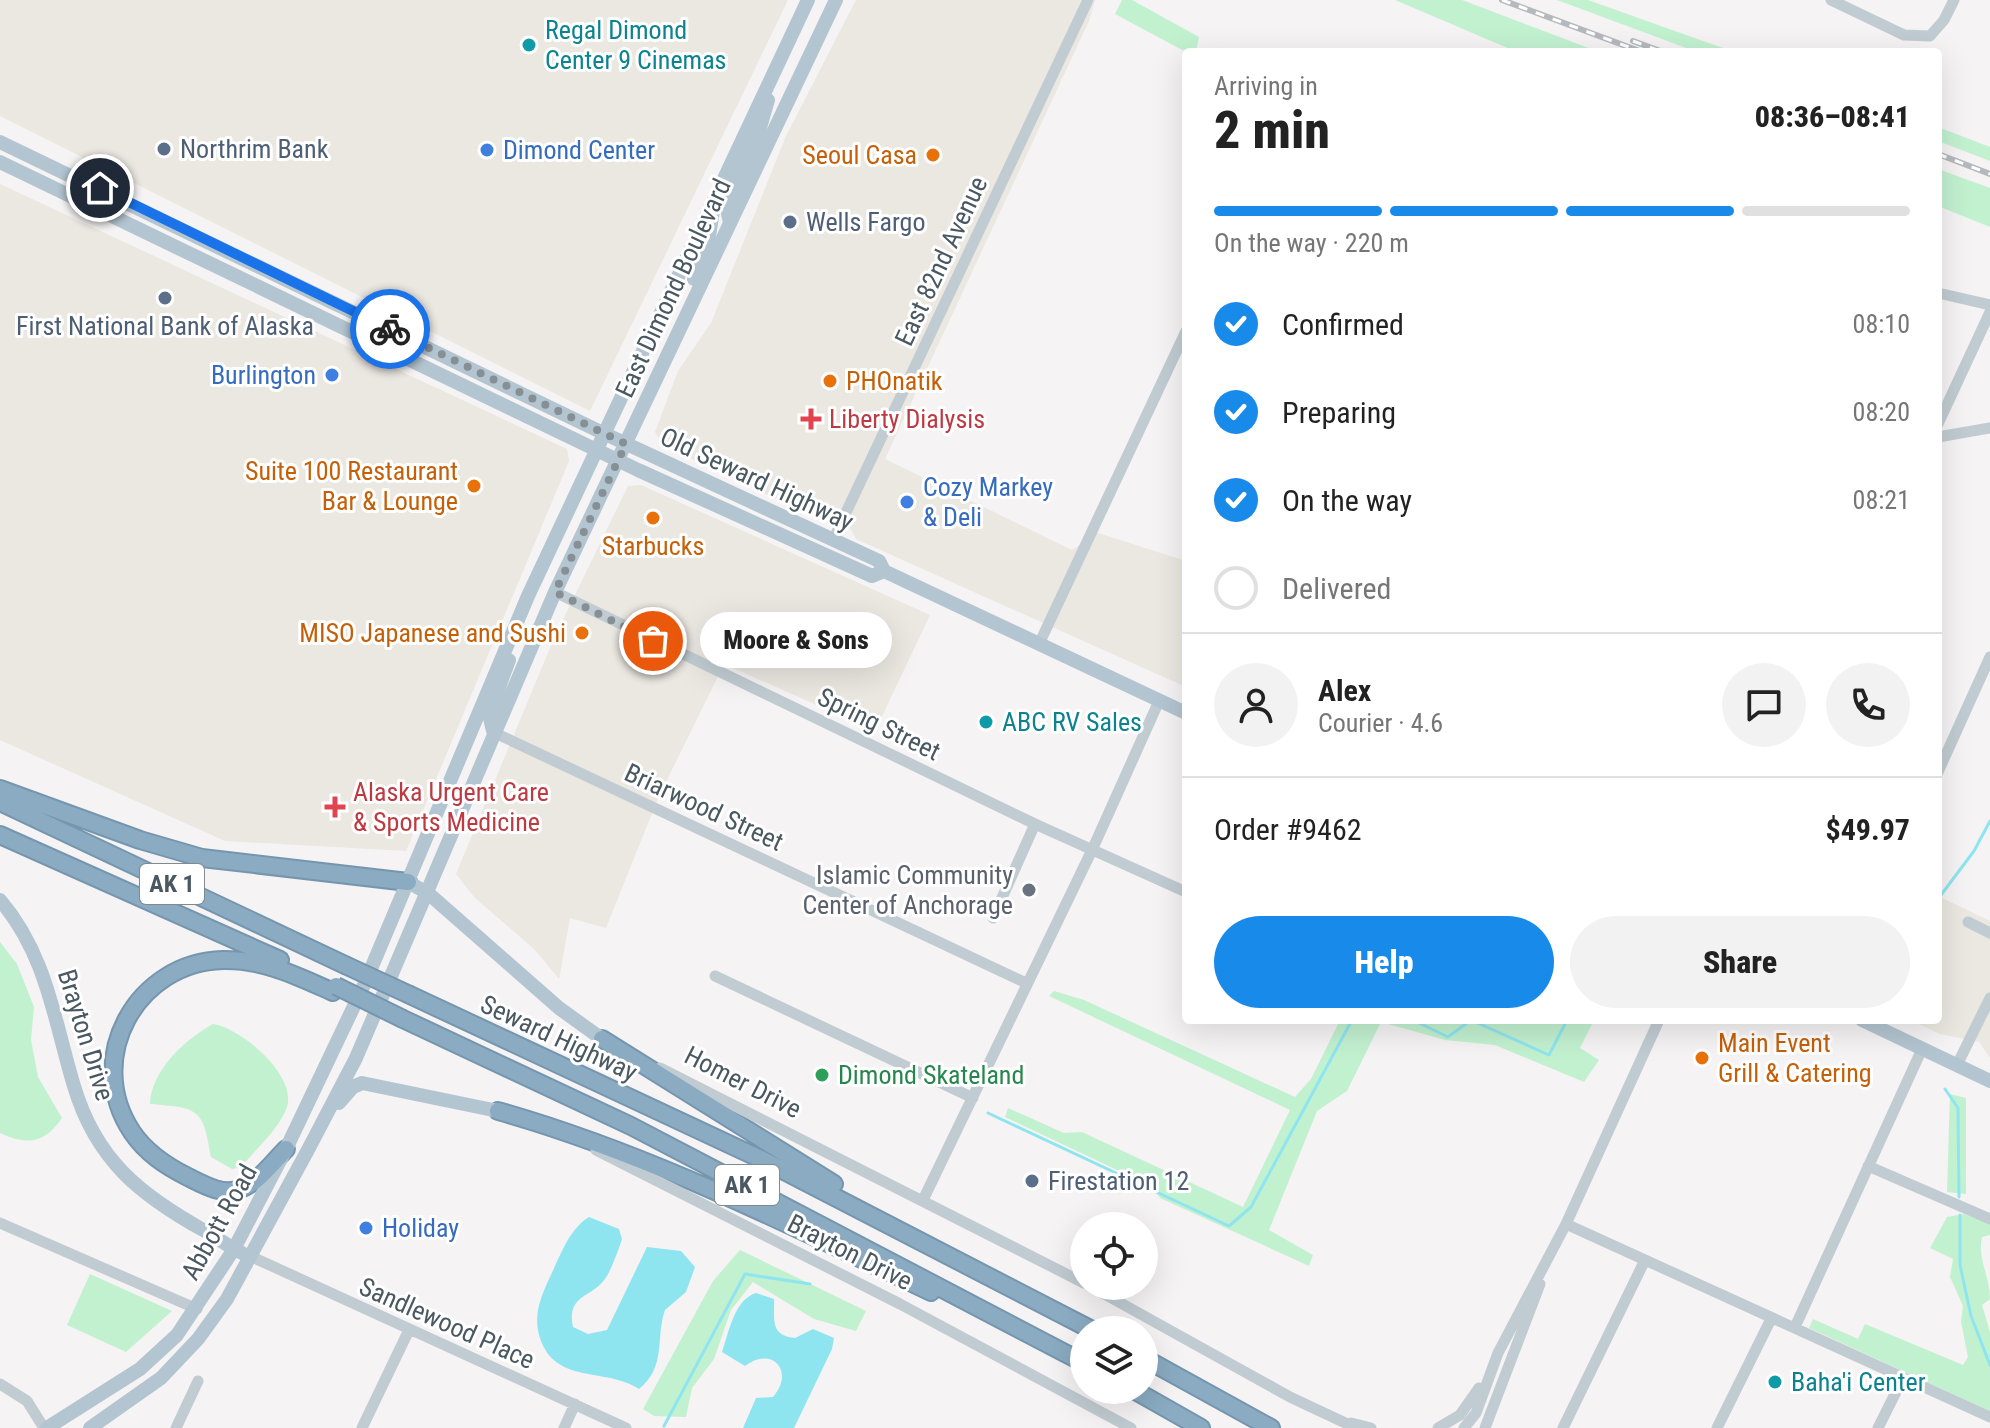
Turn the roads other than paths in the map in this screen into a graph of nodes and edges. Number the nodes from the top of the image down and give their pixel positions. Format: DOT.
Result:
graph roads {
  1 [pos="808,0"];
  2 [pos="836,0"];
  3 [pos="1088,0"];
  4 [pos="1831,0"];
  5 [pos="1954,0"];
  6 [pos="774,73"];
  7 [pos="0,142"];
  8 [pos="0,162"];
  9 [pos="714,199"];
  10 [pos="730,223"];
  11 [pos="254,283"];
  12 [pos="1942,294"];
  13 [pos="1990,305"];
  14 [pos="347,308"];
  15 [pos="1990,312"];
  16 [pos="1182,340"];
  17 [pos="675,341"];
  18 [pos="1942,415"];
  19 [pos="1990,428"];
  20 [pos="603,433"];
  21 [pos="1942,436"];
  22 [pos="626,444"];
  23 [pos="595,450"];
  24 [pos="618,460"];
  25 [pos="725,510"];
  26 [pos="833,540"];
  27 [pos="884,571"];
  28 [pos="555,592"];
  29 [pos="522,609"];
  30 [pos="1039,644"];
  31 [pos="1990,657"];
  32 [pos="1159,701"];
  33 [pos="1182,711"];
  34 [pos="493,732"];
  35 [pos="1942,763"];
  36 [pos="0,789"];
  37 [pos="0,802"];
  38 [pos="1035,824"];
  39 [pos="0,835"];
  40 [pos="1093,848"];
  41 [pos="408,882"];
  42 [pos="1182,890"];
  43 [pos="429,894"];
  44 [pos="0,900"];
  45 [pos="993,918"];
  46 [pos="1968,922"];
  47 [pos="1990,933"];
  48 [pos="715,976"];
  49 [pos="365,983"];
  50 [pos="1026,983"];
  51 [pos="335,989"];
  52 [pos="384,993"];
  53 [pos="1990,998"];
  54 [pos="1657,1024"];
  55 [pos="1870,1024"];
  56 [pos="602,1039"];
  57 [pos="1922,1049"];
  58 [pos="1957,1065"];
  59 [pos="1990,1081"];
  60 [pos="973,1098"];
  61 [pos="498,1111"];
  62 [pos="323,1121"];
  63 [pos="286,1149"];
  64 [pos="1868,1166"];
  65 [pos="923,1200"];
  66 [pos="1990,1219"];
  67 [pos="0,1223"];
  68 [pos="1566,1224"];
  69 [pos="1554,1246"];
  70 [pos="234,1249"];
  71 [pos="941,1250"];
  72 [pos="250,1256"];
  73 [pos="1645,1260"];
  74 [pos="1070,1276"];
  75 [pos="1116,1300"];
  76 [pos="197,1309"];
  77 [pos="1070,1318"];
  78 [pos="1771,1319"];
  79 [pos="1795,1327"];
  80 [pos="409,1330"];
  81 [pos="1498,1353"];
  82 [pos="1070,1357"];
  83 [pos="1070,1357"];
  84 [pos="1158,1366"];
  85 [pos="1903,1378"];
  86 [pos="198,1381"];
  87 [pos="0,1384"];
  88 [pos="575,1404"];
  89 [pos="1158,1404"];
  90 [pos="1990,1417"];
  91 [pos="1339,1420"];
  92 [pos="46,1428"];
  93 [pos="90,1428"];
  94 [pos="176,1428"];
  95 [pos="362,1428"];
  96 [pos="564,1428"];
  97 [pos="626,1428"];
  98 [pos="1131,1428"];
  99 [pos="1201,1428"];
  100 [pos="1271,1428"];
  101 [pos="1356,1428"];
  102 [pos="1371,1428"];
  103 [pos="1438,1428"];
  104 [pos="1464,1428"];
  105 [pos="1485,1428"];
  106 [pos="1563,1428"];
  107 [pos="1717,1428"];
  108 [pos="1878,1428"];
  1 -- 6 [label="main road, East Dimond Boulevard"];
  2 -- 10 [label="main road, East Dimond Boulevard"];
  3 -- 26 [label="street, East 82nd Avenue"];
  4 -- 5 [label="street"];
  6 -- 9 [label="main road, East Dimond Boulevard"];
  6 -- 10 [label="main road"];
  7 -- 14 [label="main road, Old Seward Highway"];
  8 -- 11 [label="main road, Old Seward Highway"];
  9 -- 17 [label="main road"];
  9 -- 20 [label="main road, East Dimond Boulevard"];
  10 -- 17 [label="main road, East Dimond Boulevard"];
  11 -- 14 [label="main road"];
  11 -- 23 [label="main road, Old Seward Highway"];
  12 -- 13 [label="street"];
  14 -- 20 [label="main road, Old Seward Highway"];
  15 -- 18 [label="street"];
  16 -- 30 [label="street"];
  17 -- 22 [label="main road, East Dimond Boulevard"];
  19 -- 21 [label="street"];
  20 -- 22 [label="main road, Old Seward Highway"];
  20 -- 23 [label="main road, East Dimond Boulevard"];
  22 -- 24 [label="main road, East Dimond Boulevard"];
  22 -- 26 [label="main road, Old Seward Highway"];
  23 -- 24 [label="main road, Old Seward Highway"];
  23 -- 29 [label="main road, East Dimond Boulevard"];
  24 -- 25 [label="main road, Old Seward Highway"];
  24 -- 28 [label="main road, East Dimond Boulevard"];
  25 -- 26 [label="main road"];
  25 -- 27 [label="main road, Old Seward Highway"];
  26 -- 27 [label="main road, Old Seward Highway"];
  27 -- 30 [label="main road, Old Seward Highway"];
  28 -- 34 [label="main road, East Dimond Boulevard"];
  28 -- 38 [label="street, Spring Street"];
  29 -- 34 [label="main road"];
  29 -- 41 [label="main road, East Dimond Boulevard"];
  30 -- 32 [label="main road, Old Seward Highway"];
  31 -- 35 [label="street"];
  32 -- 33 [label="main road, Old Seward Highway"];
  32 -- 40 [label="street"];
  34 -- 43 [label="main road, East Dimond Boulevard"];
  34 -- 50 [label="street, Briarwood Street"];
  36 -- 41 [label="highway"];
  37 -- 71 [label="highway, Seward Highway / AK 1, bridge"];
  38 -- 40 [label="street, Spring Street"];
  38 -- 45 [label="street"];
  39 -- 51 [label="highway, Seward Highway / AK 1"];
  40 -- 42 [label="street, Spring Street"];
  40 -- 50 [label="street"];
  41 -- 43 [label="main road, Homer Drive"];
  41 -- 49 [label="main road, East Dimond Boulevard"];
  43 -- 52 [label="main road, East Dimond Boulevard"];
  43 -- 56 [label="main road, Homer Drive"];
  44 -- 70 [label="main road, Brayton Drive"];
  46 -- 47 [label="street"];
  48 -- 60 [label="street"];
  49 -- 63 [label="main road, Abbott Road"];
  50 -- 60 [label="street"];
  51 -- 63 [label="highway"];
  51 -- 82 [label="highway, Seward Highway / AK 1, bridge"];
  52 -- 62 [label="main road, Abbott Road"];
  53 -- 58 [label="street"];
  54 -- 68 [label="street"];
  55 -- 57 [label="main road"];
  56 -- 65 [label="street, Homer Drive"];
  56 -- 71 [label="highway"];
  57 -- 58 [label="main road"];
  57 -- 64 [label="street"];
  58 -- 59 [label="main road"];
  60 -- 65 [label="street"];
  61 -- 62 [label="main road, Brayton Drive"];
  61 -- 83 [label="highway"];
  61 -- 98 [label="street, Brayton Drive"];
  62 -- 72 [label="main road, Abbott Road"];
  63 -- 70 [label="main road, Abbott Road"];
  64 -- 66 [label="street"];
  64 -- 79 [label="street"];
  65 -- 74 [label="street, Homer Drive"];
  67 -- 76 [label="street"];
  68 -- 69 [label="street"];
  68 -- 73 [label="street"];
  69 -- 81 [label="street"];
  69 -- 105 [label="street"];
  70 -- 72 [label="main road, Brayton Drive"];
  70 -- 76 [label="main road, Abbott Road"];
  71 -- 77 [label="highway, Seward Highway / AK 1"];
  72 -- 80 [label="street, Sandlewood Place"];
  72 -- 93 [label="main road, Abbott Road"];
  73 -- 78 [label="street"];
  73 -- 106 [label="street"];
  75 -- 91 [label="street"];
  76 -- 92 [label="main road, Abbott Road"];
  78 -- 79 [label="street"];
  78 -- 107 [label="street"];
  79 -- 85 [label="street"];
  80 -- 88 [label="street, Sandlewood Place"];
  80 -- 95 [label="street"];
  81 -- 103 [label="street"];
  81 -- 104 [label="street"];
  84 -- 100 [label="highway"];
  85 -- 90 [label="street"];
  85 -- 108 [label="street"];
  86 -- 94 [label="street"];
  87 -- 92 [label="street"];
  88 -- 96 [label="street"];
  88 -- 97 [label="street, Sandlewood Place"];
  89 -- 99 [label="highway"];
  91 -- 101 [label="street"];
  91 -- 102 [label="street"];
}
